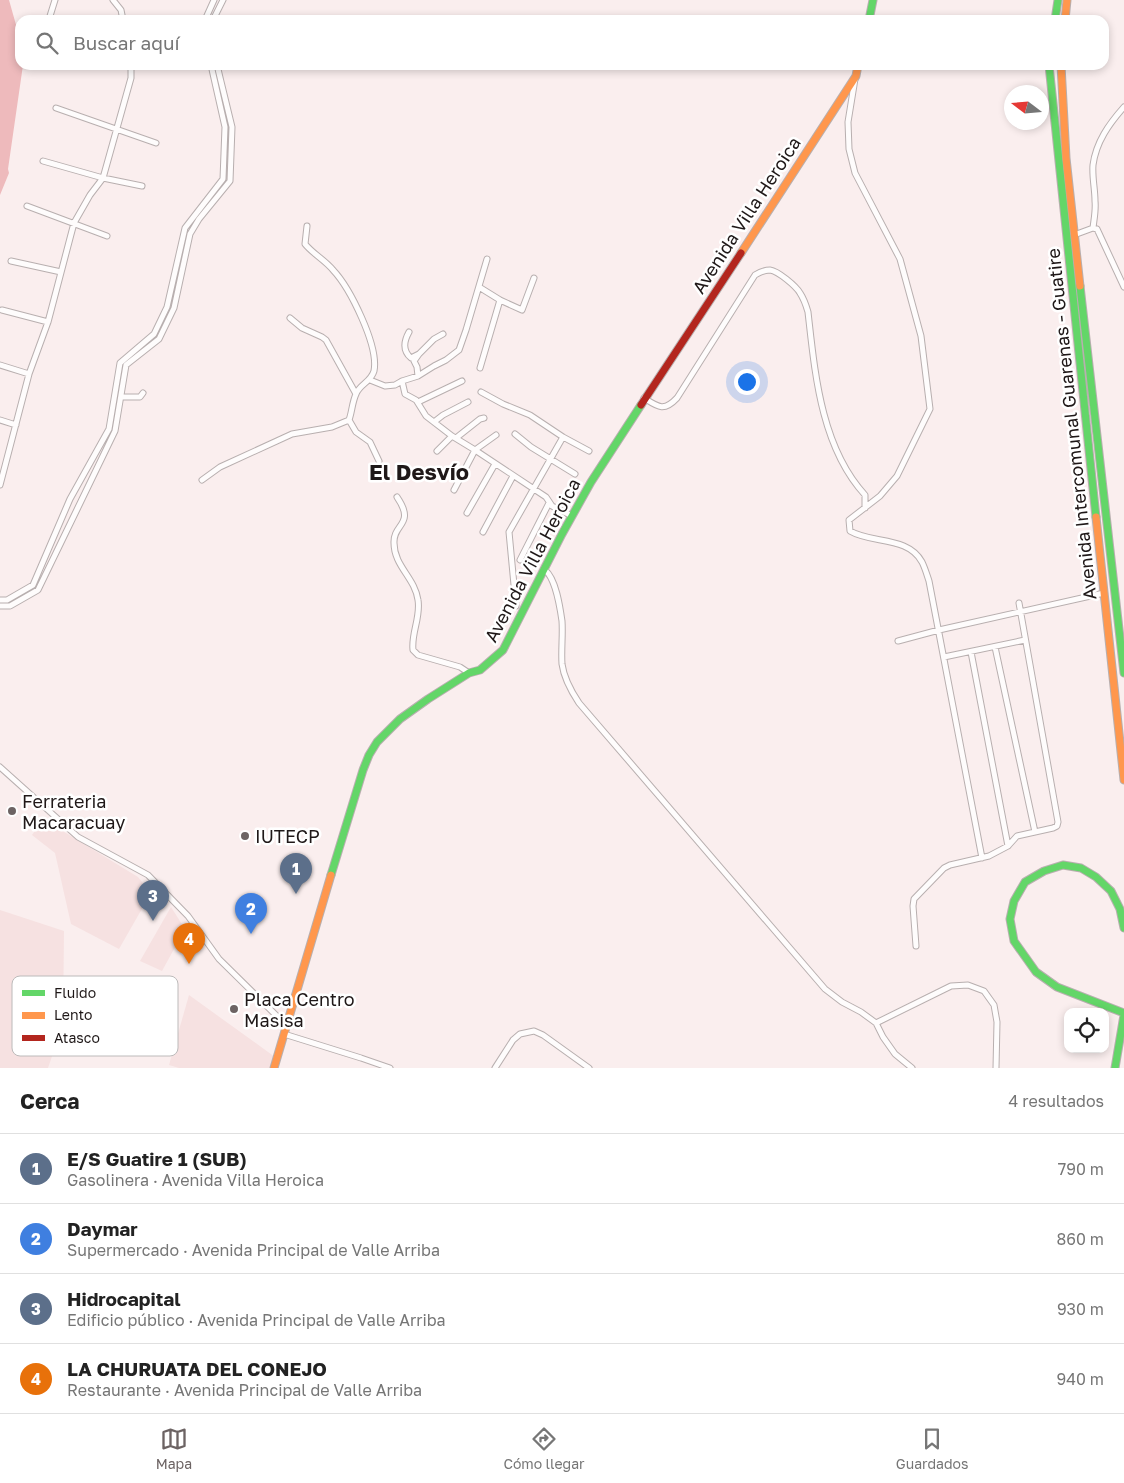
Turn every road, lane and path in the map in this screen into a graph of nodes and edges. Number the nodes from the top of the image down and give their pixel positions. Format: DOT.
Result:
graph roads {
  1 [pos="55,0"];
  2 [pos="113,0"];
  3 [pos="214,0"];
  4 [pos="223,0"];
  5 [pos="873,0"];
  6 [pos="1058,0"];
  7 [pos="1067,0"];
  8 [pos="50,15"];
  9 [pos="122,15"];
  10 [pos="207,15"];
  11 [pos="216,15"];
  12 [pos="870,15"];
  13 [pos="1056,15"];
  14 [pos="1066,15"];
  15 [pos="131,70"];
  16 [pos="212,70"];
  17 [pos="218,70"];
  18 [pos="857,70"];
  19 [pos="1050,70"];
  20 [pos="1061,70"];
  21 [pos="856,76"];
  22 [pos="1124,107"];
  23 [pos="56,108"];
  24 [pos="116,130"];
  25 [pos="156,143"];
  26 [pos="43,161"];
  27 [pos="103,178"];
  28 [pos="142,186"];
  29 [pos="27,206"];
  30 [pos="74,223"];
  31 [pos="306,226"];
  32 [pos="1093,228"];
  33 [pos="1074,235"];
  34 [pos="108,236"];
  35 [pos="487,258"];
  36 [pos="11,261"];
  37 [pos="61,272"];
  38 [pos="534,278"];
  39 [pos="479,286"];
  40 [pos="1124,287"];
  41 [pos="500,300"];
  42 [pos="2,310"];
  43 [pos="290,318"];
  44 [pos="48,322"];
  45 [pos="409,332"];
  46 [pos="443,334"];
  47 [pos="418,354"];
  48 [pos="0,365"];
  49 [pos="480,368"];
  50 [pos="30,374"];
  51 [pos="418,376"];
  52 [pos="370,380"];
  53 [pos="402,381"];
  54 [pos="462,381"];
  55 [pos="481,392"];
  56 [pos="143,393"];
  57 [pos="356,394"];
  58 [pos="121,397"];
  59 [pos="644,398"];
  60 [pos="418,402"];
  61 [pos="468,402"];
  62 [pos="484,418"];
  63 [pos="0,420"];
  64 [pos="349,420"];
  65 [pos="434,422"];
  66 [pos="16,425"];
  67 [pos="514,434"];
  68 [pos="496,435"];
  69 [pos="454,437"];
  70 [pos="563,437"];
  71 [pos="475,450"];
  72 [pos="589,450"];
  73 [pos="437,451"];
  74 [pos="550,459"];
  75 [pos="379,461"];
  76 [pos="496,464"];
  77 [pos="575,474"];
  78 [pos="1,476"];
  79 [pos="513,476"];
  80 [pos="202,480"];
  81 [pos="0,485"];
  82 [pos="454,490"];
  83 [pos="533,490"];
  84 [pos="397,497"];
  85 [pos="549,503"];
  86 [pos="865,508"];
  87 [pos="467,513"];
  88 [pos="572,516"];
  89 [pos="483,532"];
  90 [pos="520,560"];
  91 [pos="545,570"];
  92 [pos="1104,593"];
  93 [pos="0,600"];
  94 [pos="1018,603"];
  95 [pos="0,606"];
  96 [pos="516,606"];
  97 [pos="1020,611"];
  98 [pos="938,630"];
  99 [pos="1025,640"];
  100 [pos="898,641"];
  101 [pos="996,646"];
  102 [pos="971,652"];
  103 [pos="944,657"];
  104 [pos="469,673"];
  105 [pos="1124,673"];
  106 [pos="1,768"];
  107 [pos="1124,780"];
  108 [pos="1034,832"];
  109 [pos="1008,846"];
  110 [pos="982,858"];
  111 [pos="1124,928"];
  112 [pos="916,946"];
  113 [pos="1124,1014"];
  114 [pos="876,1023"];
  115 [pos="286,1025"];
  116 [pos="284,1034"];
  117 [pos="274,1068"];
  118 [pos="390,1068"];
  119 [pos="495,1068"];
  120 [pos="589,1068"];
  121 [pos="912,1068"];
  122 [pos="996,1068"];
  123 [pos="1115,1068"];
  1 -- 8 [label="street"];
  2 -- 9 [label="street"];
  3 -- 10 [label="street"];
  4 -- 11 [label="street"];
  5 -- 12 [label="main road"];
  6 -- 13 [label="main road"];
  7 -- 14 [label="main road"];
  15 -- 24 [label="street"];
  16 -- 93 [label="street"];
  17 -- 58 [label="street"];
  18 -- 21 [label="main road, Avenida Villa Heroica"];
  19 -- 92 [label="main road, Avenida Intercomunal Guarenas - Guatire"];
  20 -- 33 [label="main road, Avenida Intercomunal Guarenas - Guatire"];
  21 -- 59 [label="main road, Avenida Villa Heroica"];
  21 -- 86 [label="street"];
  22 -- 32 [label="street"];
  23 -- 24 [label="street"];
  24 -- 25 [label="street"];
  24 -- 27 [label="street"];
  26 -- 27 [label="street"];
  27 -- 28 [label="street"];
  27 -- 30 [label="street"];
  29 -- 30 [label="street"];
  30 -- 34 [label="street"];
  30 -- 37 [label="street"];
  31 -- 52 [label="street"];
  32 -- 33 [label="street"];
  32 -- 40 [label="street"];
  33 -- 105 [label="main road, Avenida Intercomunal Guarenas - Guatire"];
  35 -- 39 [label="street"];
  36 -- 37 [label="street"];
  37 -- 44 [label="street"];
  38 -- 41 [label="street"];
  39 -- 41 [label="street"];
  39 -- 51 [label="street"];
  41 -- 49 [label="street"];
  42 -- 44 [label="street"];
  43 -- 57 [label="street"];
  44 -- 50 [label="street"];
  45 -- 47 [label="street"];
  46 -- 47 [label="street"];
  47 -- 51 [label="street"];
  48 -- 50 [label="street"];
  50 -- 66 [label="street"];
  51 -- 53 [label="street"];
  52 -- 53 [label="street"];
  52 -- 57 [label="street"];
  53 -- 60 [label="street"];
  54 -- 60 [label="street"];
  55 -- 70 [label="street"];
  56 -- 58 [label="street"];
  57 -- 64 [label="street"];
  58 -- 95 [label="street"];
  59 -- 86 [label="street"];
  59 -- 88 [label="main road, Avenida Villa Heroica"];
  60 -- 65 [label="street"];
  61 -- 65 [label="street"];
  62 -- 69 [label="street"];
  63 -- 66 [label="street"];
  64 -- 75 [label="street"];
  64 -- 80 [label="street"];
  65 -- 69 [label="street"];
  66 -- 78 [label="street"];
  67 -- 74 [label="street"];
  68 -- 71 [label="street"];
  69 -- 71 [label="street"];
  69 -- 73 [label="street"];
  70 -- 72 [label="street"];
  70 -- 74 [label="street"];
  71 -- 76 [label="street"];
  71 -- 82 [label="street"];
  74 -- 77 [label="street"];
  74 -- 83 [label="street"];
  76 -- 79 [label="street"];
  76 -- 87 [label="street"];
  78 -- 81 [label="street"];
  79 -- 83 [label="street"];
  79 -- 89 [label="street"];
  83 -- 85 [label="street"];
  83 -- 96 [label="street"];
  84 -- 104 [label="street"];
  85 -- 88 [label="street"];
  85 -- 90 [label="street"];
  86 -- 98 [label="street"];
  88 -- 91 [label="main road, Avenida Villa Heroica"];
  91 -- 104 [label="main road, Avenida Villa Heroica"];
  91 -- 114 [label="street"];
  92 -- 97 [label="street"];
  92 -- 107 [label="main road, Avenida Intercomunal Guarenas - Guatire"];
  94 -- 97 [label="street"];
  97 -- 98 [label="street"];
  97 -- 99 [label="street"];
  98 -- 100 [label="street"];
  98 -- 103 [label="street"];
  99 -- 101 [label="street"];
  99 -- 108 [label="street"];
  101 -- 102 [label="street"];
  101 -- 108 [label="street"];
  102 -- 103 [label="street"];
  102 -- 109 [label="street"];
  103 -- 110 [label="street"];
  104 -- 115 [label="main road, Avenida Villa Heroica"];
  106 -- 115 [label="street"];
  108 -- 109 [label="street"];
  109 -- 110 [label="street"];
  110 -- 112 [label="street"];
  111 -- 113 [label="main road"];
  113 -- 123 [label="main road"];
  114 -- 121 [label="street"];
  114 -- 122 [label="street"];
  115 -- 116 [label="main road, Avenida Villa Heroica"];
  116 -- 117 [label="main road, Avenida Villa Heroica"];
  116 -- 118 [label="street"];
  119 -- 120 [label="street"];
}
